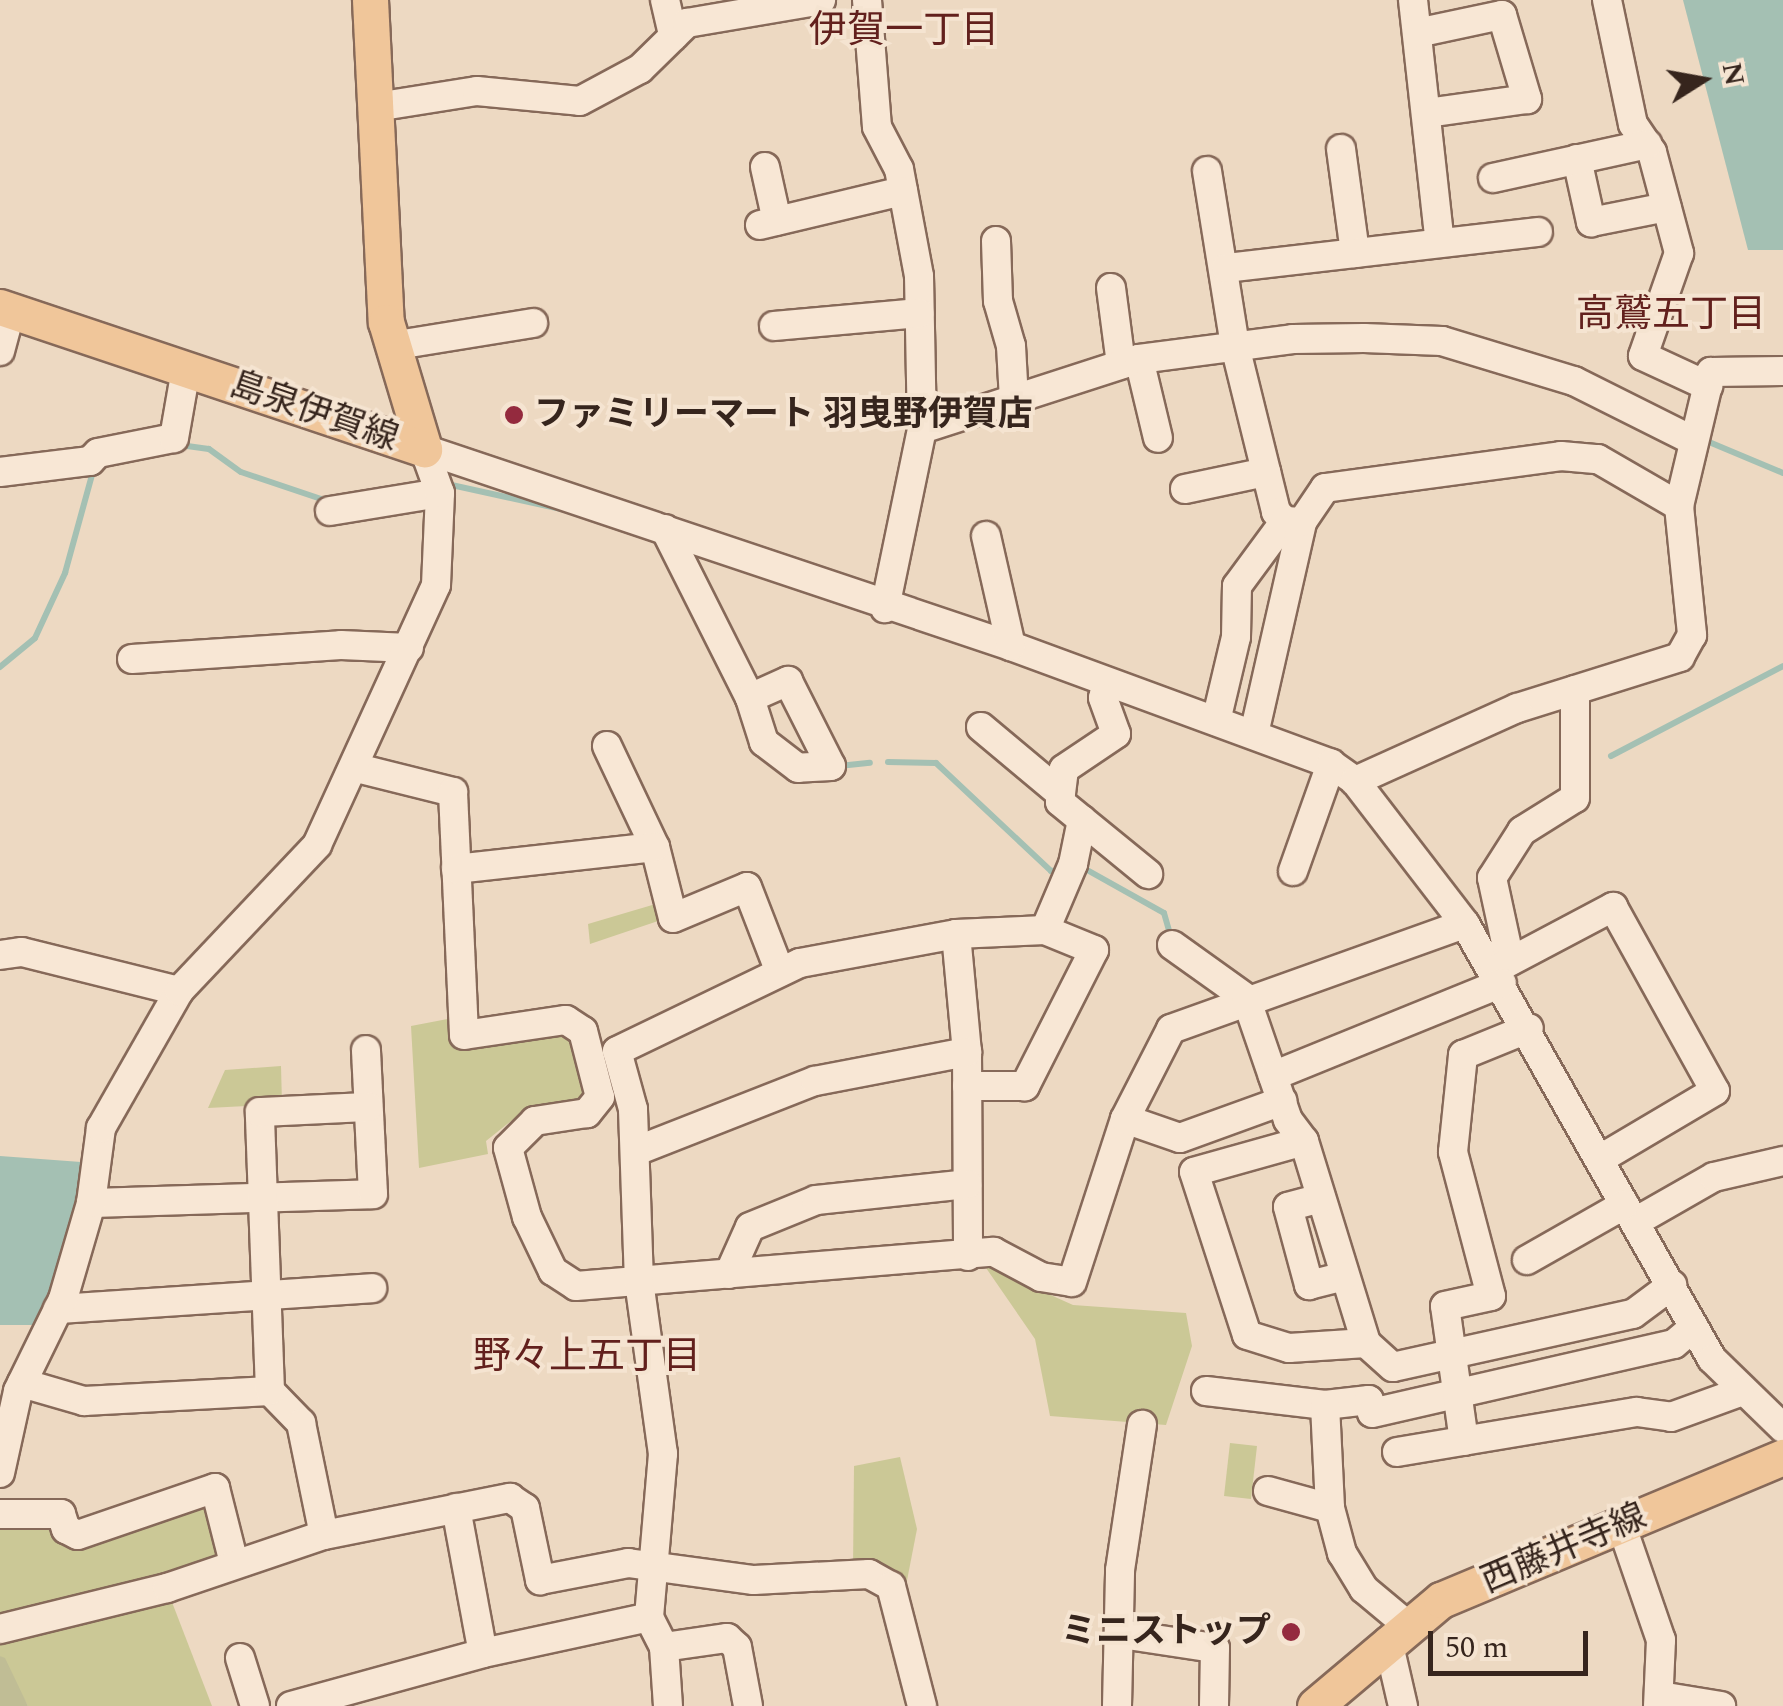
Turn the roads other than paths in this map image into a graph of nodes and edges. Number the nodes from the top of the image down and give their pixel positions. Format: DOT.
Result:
graph roads {
  1 [pos="370,0"];
  2 [pos="665,0"];
  3 [pos="821,0"];
  4 [pos="867,0"];
  5 [pos="1413,0"];
  6 [pos="1607,0"];
  7 [pos="1417,33"];
  8 [pos="673,36"];
  9 [pos="376,107"];
  10 [pos="1426,114"];
  11 [pos="1647,144"];
  12 [pos="1341,150"];
  13 [pos="1577,159"];
  14 [pos="765,167"];
  15 [pos="1207,171"];
  16 [pos="1493,178"];
  17 [pos="903,191"];
  18 [pos="1667,207"];
  19 [pos="1538,232"];
  20 [pos="996,241"];
  21 [pos="1440,243"];
  22 [pos="1355,253"];
  23 [pos="1226,268"];
  24 [pos="1111,288"];
  25 [pos="5,308"];
  26 [pos="919,313"];
  27 [pos="533,323"];
  28 [pos="774,326"];
  29 [pos="391,346"];
  30 [pos="1235,346"];
  31 [pos="0,351"];
  32 [pos="1130,362"];
  33 [pos="186,369"];
  34 [pos="1783,371"];
  35 [pos="1708,386"];
  36 [pos="1014,399"];
  37 [pos="922,429"];
  38 [pos="1158,438"];
  39 [pos="1694,441"];
  40 [pos="424,449"];
  41 [pos="0,472"];
  42 [pos="1266,472"];
  43 [pos="1186,489"];
  44 [pos="440,493"];
  45 [pos="1679,506"];
  46 [pos="330,512"];
  47 [pos="1293,521"];
  48 [pos="665,528"];
  49 [pos="986,536"];
  50 [pos="885,608"];
  51 [pos="1010,646"];
  52 [pos="409,648"];
  53 [pos="132,659"];
  54 [pos="1107,682"];
  55 [pos="1576,690"];
  56 [pos="750,698"];
  57 [pos="1216,721"];
  58 [pos="981,727"];
  59 [pos="1254,734"];
  60 [pos="607,746"];
  61 [pos="1332,764"];
  62 [pos="357,768"];
  63 [pos="1355,781"];
  64 [pos="1061,794"];
  65 [pos="1082,820"];
  66 [pos="656,847"];
  67 [pos="456,869"];
  68 [pos="1293,871"];
  69 [pos="1148,874"];
  70 [pos="1465,924"];
  71 [pos="1045,930"];
  72 [pos="956,934"];
  73 [pos="1172,945"];
  74 [pos="0,954"];
  75 [pos="1502,971"];
  76 [pos="780,972"];
  77 [pos="179,992"];
  78 [pos="1246,998"];
  79 [pos="1529,1028"];
  80 [pos="366,1050"];
  81 [pos="968,1052"];
  82 [pos="967,1086"];
  83 [pos="1277,1088"];
  84 [pos="368,1107"];
  85 [pos="1125,1119"];
  86 [pos="1304,1142"];
  87 [pos="636,1151"];
  88 [pos="1600,1160"];
  89 [pos="1783,1161"];
  90 [pos="968,1184"];
  91 [pos="264,1198"];
  92 [pos="91,1203"];
  93 [pos="1629,1213"];
  94 [pos="968,1256"];
  95 [pos="1527,1260"];
  96 [pos="729,1274"];
  97 [pos="639,1282"];
  98 [pos="1672,1285"];
  99 [pos="372,1288"];
  100 [pos="268,1297"];
  101 [pos="58,1309"];
  102 [pos="1694,1328"];
  103 [pos="1366,1344"];
  104 [pos="1456,1353"];
  105 [pos="1393,1367"];
  106 [pos="22,1383"];
  107 [pos="270,1391"];
  108 [pos="1206,1391"];
  109 [pos="1740,1392"];
  110 [pos="1459,1397"];
  111 [pos="1325,1405"];
  112 [pos="1400,1408"];
  113 [pos="1142,1425"];
  114 [pos="1783,1428"];
  115 [pos="1464,1440"];
  116 [pos="1397,1452"];
  117 [pos="1783,1457"];
  118 [pos="0,1473"];
  119 [pos="1268,1491"];
  120 [pos="456,1508"];
  121 [pos="1330,1508"];
  122 [pos="0,1514"];
  123 [pos="1622,1524"];
  124 [pos="324,1535"];
  125 [pos="234,1562"];
  126 [pos="656,1570"];
  127 [pos="650,1617"];
  128 [pos="0,1628"];
  129 [pos="1397,1633"];
  130 [pos="1120,1634"];
  131 [pos="664,1646"];
  132 [pos="483,1653"];
  133 [pos="240,1658"];
  134 [pos="323,1701"];
  135 [pos="1659,1701"];
  136 [pos="256,1706"];
  137 [pos="292,1706"];
  138 [pos="668,1706"];
  139 [pos="748,1706"];
  140 [pos="922,1706"];
  141 [pos="1117,1706"];
  142 [pos="1214,1706"];
  143 [pos="1315,1706"];
  144 [pos="1403,1706"];
  145 [pos="1721,1706"];
  1 -- 9 [label="main road, 島泉伊賀線"];
  2 -- 8 [label="street"];
  3 -- 8 [label="street"];
  4 -- 17 [label="street"];
  5 -- 7 [label="street"];
  6 -- 11 [label="street"];
  7 -- 10 [label="street"];
  7 -- 10 [label="street"];
  8 -- 9 [label="street"];
  9 -- 29 [label="main road, 島泉伊賀線"];
  10 -- 21 [label="street"];
  11 -- 13 [label="street"];
  11 -- 18 [label="street"];
  12 -- 22 [label="street"];
  13 -- 16 [label="street"];
  13 -- 18 [label="street"];
  14 -- 17 [label="street"];
  15 -- 23 [label="street"];
  17 -- 26 [label="street"];
  18 -- 35 [label="street"];
  19 -- 21 [label="street"];
  20 -- 36 [label="street"];
  21 -- 22 [label="street"];
  22 -- 23 [label="street"];
  23 -- 30 [label="street"];
  24 -- 32 [label="street"];
  25 -- 31 [label="street"];
  25 -- 33 [label="main road, 島泉伊賀線"];
  26 -- 28 [label="street"];
  26 -- 37 [label="street"];
  27 -- 29 [label="street"];
  29 -- 40 [label="main road, 島泉伊賀線"];
  30 -- 32 [label="street"];
  30 -- 39 [label="street"];
  30 -- 42 [label="street"];
  32 -- 36 [label="street"];
  32 -- 38 [label="street"];
  33 -- 40 [label="main road, 島泉伊賀線"];
  33 -- 41 [label="street"];
  34 -- 35 [label="street"];
  35 -- 39 [label="street"];
  36 -- 37 [label="street"];
  37 -- 50 [label="street"];
  39 -- 45 [label="street"];
  40 -- 44 [label="street"];
  40 -- 48 [label="street"];
  42 -- 43 [label="street"];
  42 -- 47 [label="street"];
  44 -- 46 [label="street"];
  44 -- 52 [label="street"];
  45 -- 47 [label="street"];
  45 -- 55 [label="street"];
  47 -- 57 [label="street"];
  47 -- 59 [label="street"];
  48 -- 50 [label="street"];
  48 -- 56 [label="street"];
  49 -- 51 [label="street"];
  50 -- 51 [label="street"];
  51 -- 54 [label="street"];
  52 -- 53 [label="street"];
  52 -- 62 [label="street"];
  54 -- 57 [label="street"];
  54 -- 64 [label="street"];
  55 -- 63 [label="street"];
  55 -- 75 [label="street"];
  57 -- 59 [label="street"];
  58 -- 64 [label="street"];
  59 -- 61 [label="street"];
  60 -- 66 [label="street"];
  61 -- 63 [label="street"];
  61 -- 68 [label="street"];
  62 -- 67 [label="street"];
  62 -- 77 [label="street"];
  63 -- 70 [label="street"];
  64 -- 65 [label="street"];
  65 -- 69 [label="street"];
  65 -- 71 [label="street"];
  66 -- 67 [label="street"];
  66 -- 76 [label="street"];
  67 -- 97 [label="street"];
  70 -- 75 [label="street"];
  70 -- 78 [label="street"];
  71 -- 72 [label="street"];
  71 -- 82 [label="street"];
  72 -- 76 [label="street"];
  72 -- 81 [label="street"];
  73 -- 78 [label="street"];
  74 -- 77 [label="street"];
  75 -- 79 [label="street"];
  75 -- 83 [label="street"];
  75 -- 88 [label="street"];
  76 -- 87 [label="street"];
  77 -- 92 [label="street"];
  78 -- 83 [label="street"];
  78 -- 85 [label="street"];
  79 -- 88 [label="street"];
  79 -- 104 [label="street"];
  80 -- 84 [label="street"];
  81 -- 82 [label="street"];
  81 -- 87 [label="street"];
  82 -- 90 [label="street"];
  83 -- 85 [label="street"];
  83 -- 86 [label="street"];
  84 -- 91 [label="street"];
  84 -- 91 [label="street"];
  85 -- 94 [label="street"];
  86 -- 103 [label="street"];
  86 -- 103 [label="street"];
  87 -- 97 [label="street"];
  88 -- 93 [label="street"];
  89 -- 93 [label="street"];
  90 -- 94 [label="street"];
  90 -- 96 [label="street"];
  91 -- 92 [label="street"];
  91 -- 100 [label="street"];
  92 -- 101 [label="street"];
  93 -- 95 [label="street"];
  93 -- 98 [label="street"];
  94 -- 96 [label="street"];
  96 -- 97 [label="street"];
  97 -- 126 [label="street"];
  98 -- 102 [label="street"];
  98 -- 104 [label="street"];
  99 -- 100 [label="street"];
  100 -- 101 [label="street"];
  100 -- 107 [label="street"];
  101 -- 106 [label="street"];
  102 -- 109 [label="street"];
  102 -- 110 [label="street"];
  103 -- 105 [label="street"];
  104 -- 105 [label="street"];
  104 -- 110 [label="street"];
  105 -- 112 [label="street"];
  106 -- 107 [label="street"];
  106 -- 118 [label="street"];
  107 -- 124 [label="street"];
  108 -- 111 [label="street"];
  109 -- 114 [label="street"];
  109 -- 115 [label="street"];
  110 -- 112 [label="street"];
  110 -- 115 [label="street"];
  111 -- 112 [label="street"];
  111 -- 121 [label="street"];
  113 -- 130 [label="street"];
  115 -- 116 [label="street"];
  117 -- 123 [label="main road, 西藤井寺線"];
  119 -- 121 [label="street"];
  120 -- 124 [label="street"];
  120 -- 126 [label="street"];
  120 -- 132 [label="street"];
  121 -- 129 [label="street"];
  122 -- 125 [label="street"];
  123 -- 129 [label="main road, 西藤井寺線"];
  123 -- 135 [label="street"];
  124 -- 125 [label="street"];
  125 -- 128 [label="street"];
  126 -- 127 [label="street"];
  126 -- 140 [label="street"];
  127 -- 131 [label="street"];
  127 -- 132 [label="street"];
  129 -- 143 [label="main road, 西藤井寺線"];
  129 -- 144 [label="street"];
  130 -- 141 [label="street"];
  130 -- 142 [label="street"];
  131 -- 138 [label="street"];
  131 -- 139 [label="street"];
  132 -- 134 [label="street"];
  133 -- 136 [label="street"];
  134 -- 137 [label="street"];
  135 -- 145 [label="street"];
}
